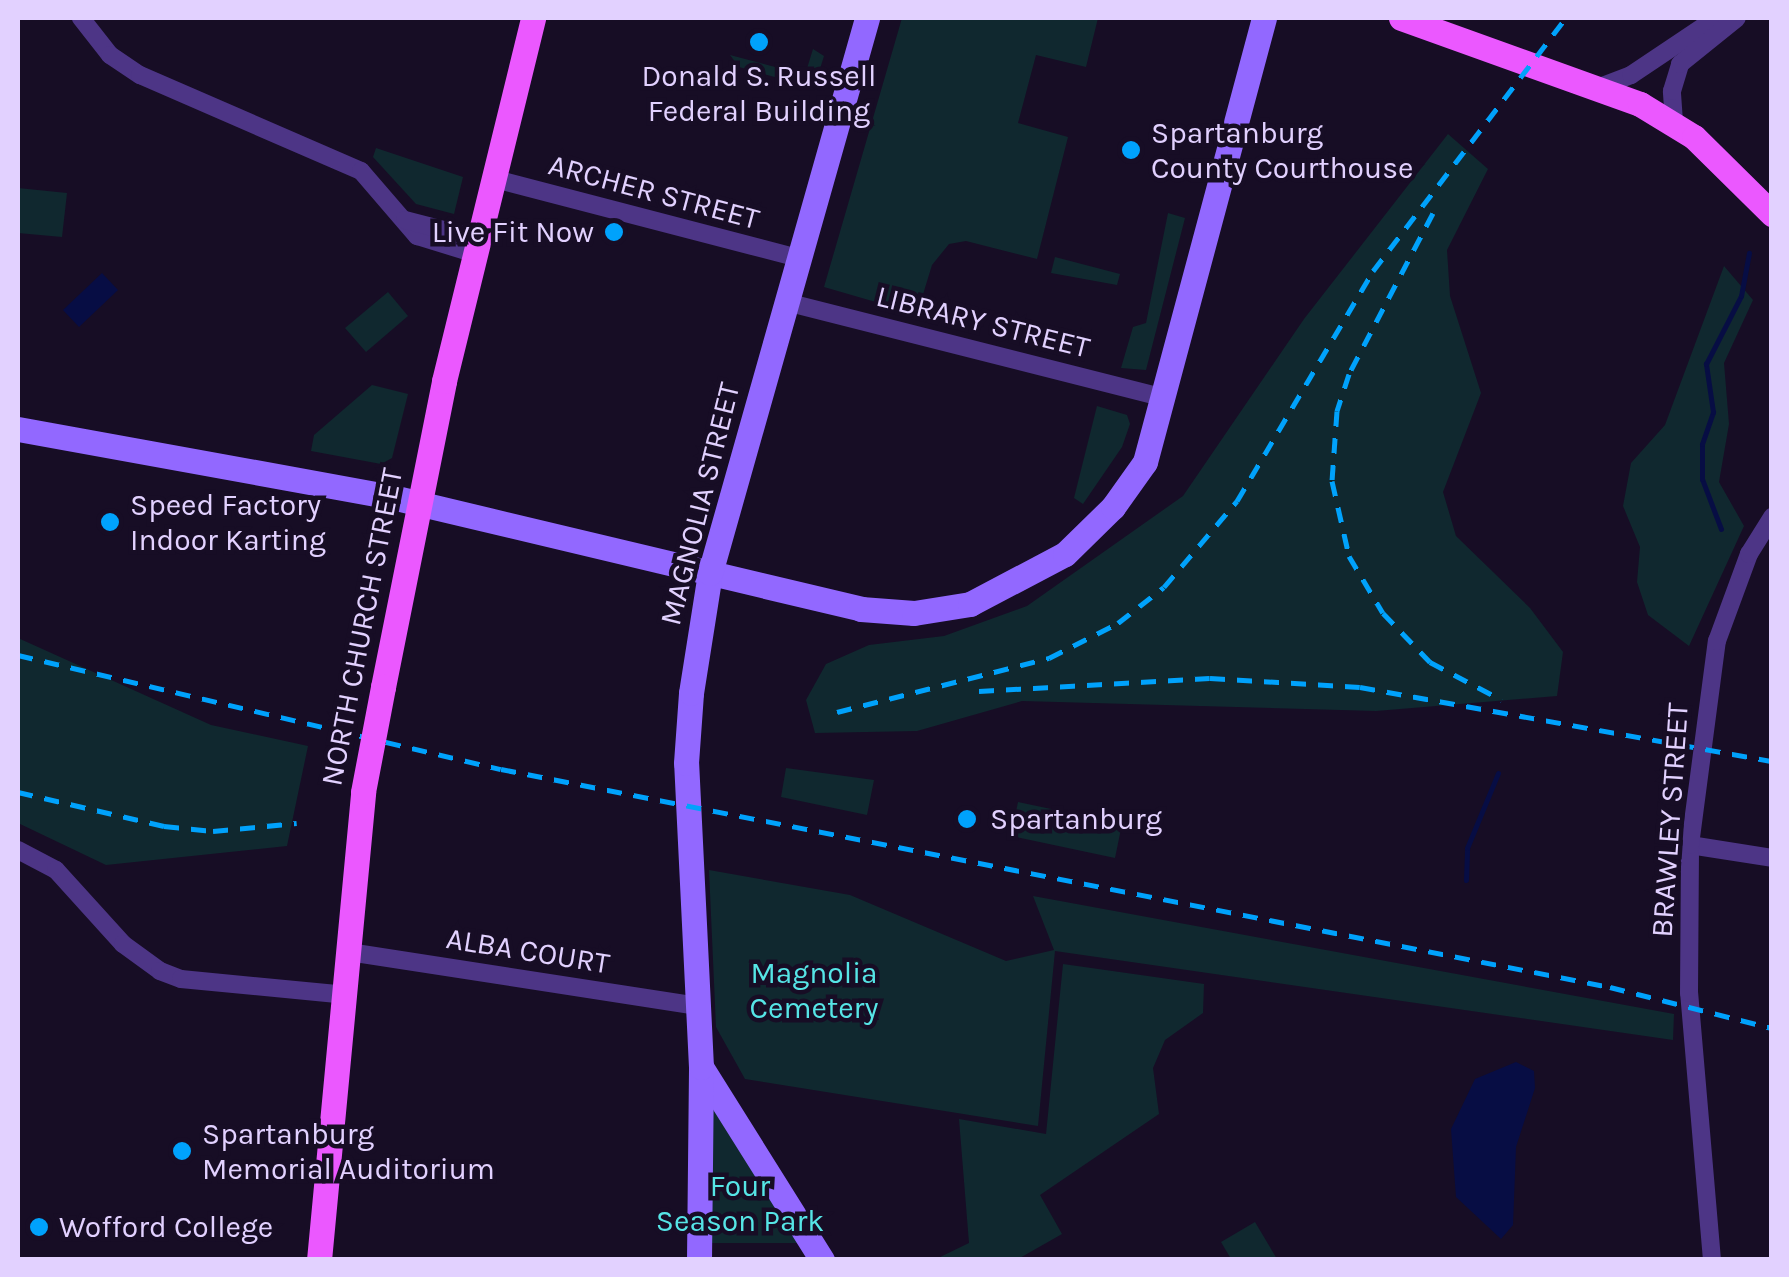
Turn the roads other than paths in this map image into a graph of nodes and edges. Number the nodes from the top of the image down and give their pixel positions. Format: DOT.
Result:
graph roads {
  1 [pos="81,18"];
  2 [pos="533,18"];
  3 [pos="867,18"];
  4 [pos="1264,18"];
  5 [pos="1401,18"];
  6 [pos="1716,18"];
  7 [pos="1737,18"];
  8 [pos="1600,87"];
  9 [pos="1674,122"];
  10 [pos="495,179"];
  11 [pos="1772,214"];
  12 [pos="405,220"];
  13 [pos="478,247"];
  14 [pos="799,258"];
  15 [pos="786,302"];
  16 [pos="1166,398"];
  17 [pos="18,430"];
  18 [pos="417,503"];
  19 [pos="1772,517"];
  20 [pos="710,573"];
  21 [pos="1690,844"];
  22 [pos="18,850"];
  23 [pos="1772,858"];
  24 [pos="349,952"];
  25 [pos="346,994"];
  26 [pos="698,1006"];
  27 [pos="701,1066"];
  28 [pos="319,1260"];
  29 [pos="699,1260"];
  30 [pos="822,1260"];
  31 [pos="1712,1260"];
  1 -- 12 [label="street"];
  2 -- 10 [label="main road, NORTH CHURCH STREET"];
  3 -- 14 [label="main road, MAGNOLIA STREET"];
  4 -- 16 [label="main road"];
  5 -- 8 [label="main road"];
  6 -- 8 [label="street"];
  7 -- 9 [label="street"];
  8 -- 9 [label="main road"];
  9 -- 11 [label="main road"];
  10 -- 13 [label="main road, NORTH CHURCH STREET"];
  10 -- 14 [label="street, ARCHER STREET"];
  12 -- 13 [label="street"];
  12 -- 13 [label="street"];
  13 -- 18 [label="main road, NORTH CHURCH STREET"];
  14 -- 15 [label="main road, MAGNOLIA STREET"];
  15 -- 16 [label="street, LIBRARY STREET"];
  15 -- 20 [label="main road, MAGNOLIA STREET"];
  16 -- 20 [label="main road"];
  17 -- 18 [label="main road"];
  18 -- 20 [label="main road"];
  18 -- 24 [label="main road, NORTH CHURCH STREET, bridge"];
  19 -- 21 [label="street, BRAWLEY STREET"];
  20 -- 26 [label="main road, MAGNOLIA STREET"];
  21 -- 23 [label="street"];
  21 -- 31 [label="street, BRAWLEY STREET"];
  22 -- 25 [label="street"];
  24 -- 25 [label="main road, NORTH CHURCH STREET"];
  24 -- 26 [label="street, ALBA COURT"];
  25 -- 28 [label="main road, NORTH CHURCH STREET"];
  26 -- 27 [label="main road, MAGNOLIA STREET"];
  27 -- 29 [label="main road, MAGNOLIA STREET"];
  27 -- 30 [label="main road"];
}
